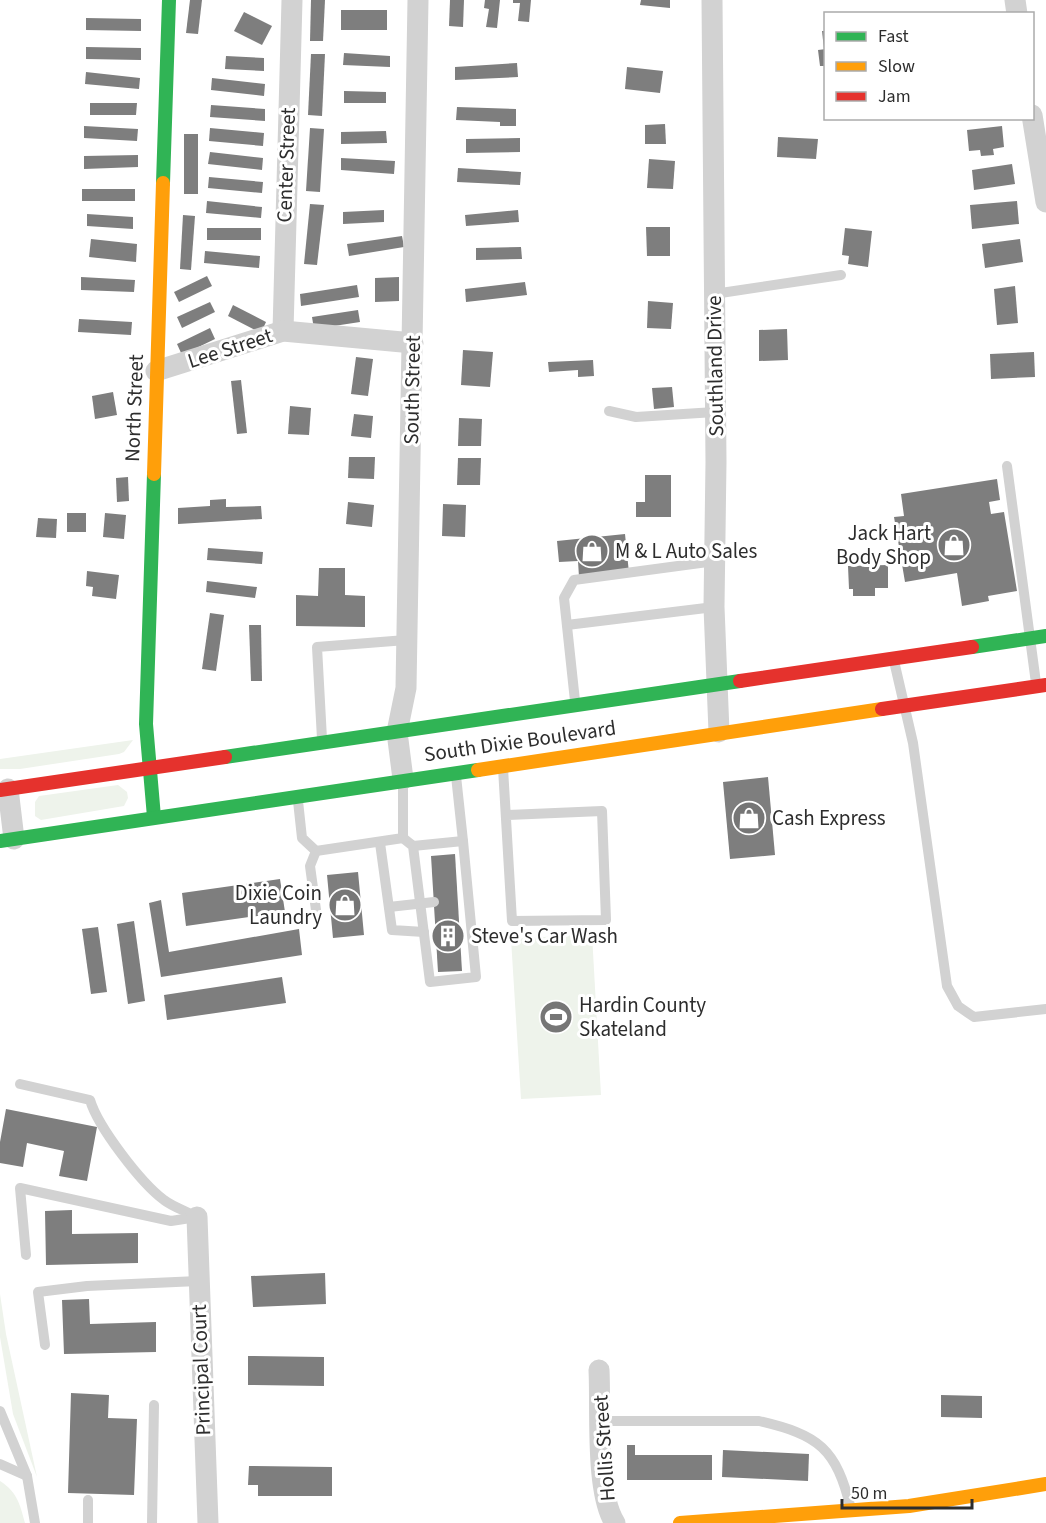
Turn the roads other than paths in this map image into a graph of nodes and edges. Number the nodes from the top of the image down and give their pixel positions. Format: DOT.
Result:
graph roads {
  1 [pos="169,0"];
  2 [pos="292,0"];
  3 [pos="418,0"];
  4 [pos="712,0"];
  5 [pos="1033,120"];
  6 [pos="1046,202"];
  7 [pos="841,275"];
  8 [pos="714,294"];
  9 [pos="283,331"];
  10 [pos="413,343"];
  11 [pos="156,371"];
  12 [pos="609,411"];
  13 [pos="715,412"];
  14 [pos="1007,466"];
  15 [pos="715,561"];
  16 [pos="714,608"];
  17 [pos="567,626"];
  18 [pos="1046,636"];
  19 [pos="1030,638"];
  20 [pos="406,640"];
  21 [pos="893,658"];
  22 [pos="717,685"];
  23 [pos="1041,685"];
  24 [pos="576,705"];
  25 [pos="904,708"];
  26 [pos="398,732"];
  27 [pos="719,732"];
  28 [pos="322,742"];
  29 [pos="503,765"];
  30 [pos="149,768"];
  31 [pos="456,772"];
  32 [pos="403,779"];
  33 [pos="4,790"];
  34 [pos="298,795"];
  35 [pos="507,815"];
  36 [pos="154,817"];
  37 [pos="403,838"];
  38 [pos="7,840"];
  39 [pos="463,841"];
  40 [pos="380,843"];
  41 [pos="413,846"];
  42 [pos="316,851"];
  43 [pos="434,902"];
  44 [pos="420,903"];
  45 [pos="389,907"];
  46 [pos="316,910"];
  47 [pos="424,932"];
  48 [pos="1046,1009"];
  49 [pos="20,1084"];
  50 [pos="197,1217"];
  51 [pos="26,1256"];
  52 [pos="198,1281"];
  53 [pos="45,1345"];
  54 [pos="599,1370"];
  55 [pos="154,1405"];
  56 [pos="0,1411"];
  57 [pos="601,1421"];
  58 [pos="0,1464"];
  59 [pos="27,1476"];
  60 [pos="1046,1485"];
  61 [pos="88,1500"];
  62 [pos="852,1513"];
  63 [pos="35,1523"];
  64 [pos="88,1523"];
  65 [pos="152,1523"];
  66 [pos="208,1523"];
  67 [pos="615,1523"];
  68 [pos="680,1523"];
  1 -- 11 [label="main road, North Street"];
  2 -- 9 [label="street, Center Street"];
  3 -- 10 [label="street, South Street"];
  4 -- 8 [label="street, Southland Drive"];
  5 -- 6 [label="street"];
  7 -- 8 [label="lane"];
  8 -- 13 [label="street, Southland Drive"];
  9 -- 10 [label="street, Lee Street"];
  9 -- 11 [label="street, Lee Street"];
  10 -- 20 [label="street, South Street"];
  11 -- 30 [label="main road, North Street"];
  12 -- 13 [label="lane"];
  13 -- 15 [label="street, Southland Drive"];
  14 -- 19 [label="lane"];
  15 -- 16 [label="street, Southland Drive"];
  15 -- 17 [label="lane"];
  16 -- 17 [label="lane"];
  16 -- 22 [label="street, Southland Drive"];
  17 -- 24 [label="lane"];
  18 -- 19 [label="main road, South Dixie Boulevard"];
  19 -- 21 [label="main road, South Dixie Boulevard"];
  19 -- 23 [label="lane"];
  20 -- 26 [label="street, South Street"];
  20 -- 28 [label="lane"];
  21 -- 22 [label="main road, South Dixie Boulevard"];
  21 -- 25 [label="lane"];
  22 -- 24 [label="main road, South Dixie Boulevard"];
  22 -- 27 [label="street, Southland Drive"];
  23 -- 25 [label="main road, South Dixie Boulevard"];
  24 -- 26 [label="main road, South Dixie Boulevard"];
  25 -- 27 [label="main road, South Dixie Boulevard"];
  25 -- 48 [label="lane"];
  26 -- 28 [label="main road, South Dixie Boulevard"];
  26 -- 32 [label="street, South Street"];
  27 -- 29 [label="main road, South Dixie Boulevard"];
  28 -- 30 [label="main road, South Dixie Boulevard"];
  29 -- 31 [label="main road, South Dixie Boulevard"];
  29 -- 35 [label="lane"];
  30 -- 33 [label="main road, South Dixie Boulevard"];
  30 -- 36 [label="main road, North Street"];
  31 -- 32 [label="main road, South Dixie Boulevard"];
  31 -- 39 [label="lane"];
  32 -- 34 [label="main road, South Dixie Boulevard"];
  32 -- 37 [label="lane"];
  33 -- 38 [label="street"];
  34 -- 36 [label="main road, South Dixie Boulevard"];
  34 -- 42 [label="lane"];
  35 -- 35 [label="lane"];
  36 -- 38 [label="main road, South Dixie Boulevard"];
  37 -- 40 [label="lane"];
  37 -- 41 [label="lane"];
  39 -- 41 [label="lane"];
  39 -- 47 [label="lane"];
  40 -- 42 [label="lane"];
  40 -- 45 [label="lane"];
  41 -- 44 [label="lane"];
  42 -- 46 [label="lane"];
  43 -- 44 [label="lane"];
  44 -- 45 [label="lane"];
  44 -- 47 [label="lane"];
  45 -- 47 [label="lane"];
  49 -- 50 [label="lane"];
  50 -- 51 [label="lane"];
  50 -- 52 [label="street, Principal Court"];
  52 -- 53 [label="lane"];
  52 -- 66 [label="street, Principal Court"];
  54 -- 57 [label="street, Hollis Street"];
  55 -- 65 [label="lane"];
  56 -- 59 [label="lane"];
  57 -- 62 [label="lane"];
  57 -- 67 [label="street, Hollis Street"];
  58 -- 59 [label="lane"];
  59 -- 63 [label="lane"];
  60 -- 62 [label="main road"];
  61 -- 64 [label="lane"];
  62 -- 68 [label="main road"];
}
